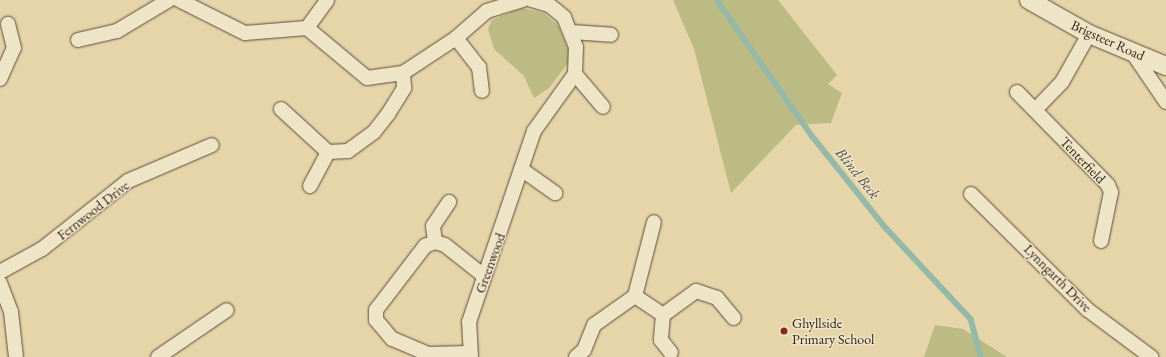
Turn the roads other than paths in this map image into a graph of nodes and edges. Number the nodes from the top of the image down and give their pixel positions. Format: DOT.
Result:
graph roads {
  1 [pos="169,0"];
  2 [pos="179,0"];
  3 [pos="327,0"];
  4 [pos="523,0"];
  5 [pos="532,0"];
  6 [pos="1029,0"];
  7 [pos="8,24"];
  8 [pos="307,28"];
  9 [pos="572,32"];
  10 [pos="1089,34"];
  11 [pos="610,36"];
  12 [pos="456,38"];
  13 [pos="78,40"];
  14 [pos="1129,48"];
  15 [pos="1166,66"];
  16 [pos="403,73"];
  17 [pos="575,74"];
  18 [pos="0,79"];
  19 [pos="482,91"];
  20 [pos="1017,92"];
  21 [pos="1166,102"];
  22 [pos="603,108"];
  23 [pos="281,109"];
  24 [pos="1035,110"];
  25 [pos="212,145"];
  26 [pos="328,152"];
  27 [pos="521,169"];
  28 [pos="310,186"];
  29 [pos="555,193"];
  30 [pos="971,194"];
  31 [pos="450,202"];
  32 [pos="654,222"];
  33 [pos="1101,241"];
  34 [pos="435,242"];
  35 [pos="0,272"];
  36 [pos="484,276"];
  37 [pos="0,283"];
  38 [pos="635,296"];
  39 [pos="227,310"];
  40 [pos="663,315"];
  41 [pos="734,318"];
  42 [pos="671,353"];
  43 [pos="427,355"];
  44 [pos="470,355"];
  45 [pos="16,357"];
  46 [pos="158,357"];
  47 [pos="576,357"];
  48 [pos="1151,357"];
  1 -- 13 [label="street"];
  2 -- 8 [label="street"];
  3 -- 8 [label="street"];
  4 -- 12 [label="street"];
  5 -- 9 [label="street"];
  6 -- 10 [label="street, Brigsteer Road"];
  7 -- 18 [label="street"];
  8 -- 16 [label="street"];
  9 -- 11 [label="street"];
  9 -- 17 [label="street"];
  10 -- 14 [label="street, Brigsteer Road"];
  10 -- 24 [label="street"];
  12 -- 16 [label="street"];
  12 -- 19 [label="street"];
  14 -- 15 [label="street, Brigsteer Road"];
  14 -- 21 [label="street"];
  16 -- 26 [label="street"];
  17 -- 22 [label="street"];
  17 -- 27 [label="street, Greenwood"];
  20 -- 24 [label="street, Tenterfield"];
  23 -- 26 [label="street"];
  24 -- 33 [label="street, Tenterfield"];
  25 -- 35 [label="street, Fernwood Drive"];
  26 -- 28 [label="street"];
  27 -- 29 [label="street"];
  27 -- 36 [label="street, Greenwood"];
  30 -- 48 [label="street, Lynngarth Drive"];
  31 -- 34 [label="street"];
  32 -- 38 [label="street"];
  34 -- 36 [label="street"];
  34 -- 43 [label="street"];
  36 -- 44 [label="street, Greenwood"];
  37 -- 45 [label="street"];
  38 -- 40 [label="street"];
  38 -- 47 [label="street"];
  39 -- 46 [label="street"];
  40 -- 41 [label="street"];
  40 -- 42 [label="street"];
  43 -- 44 [label="street"];
}
